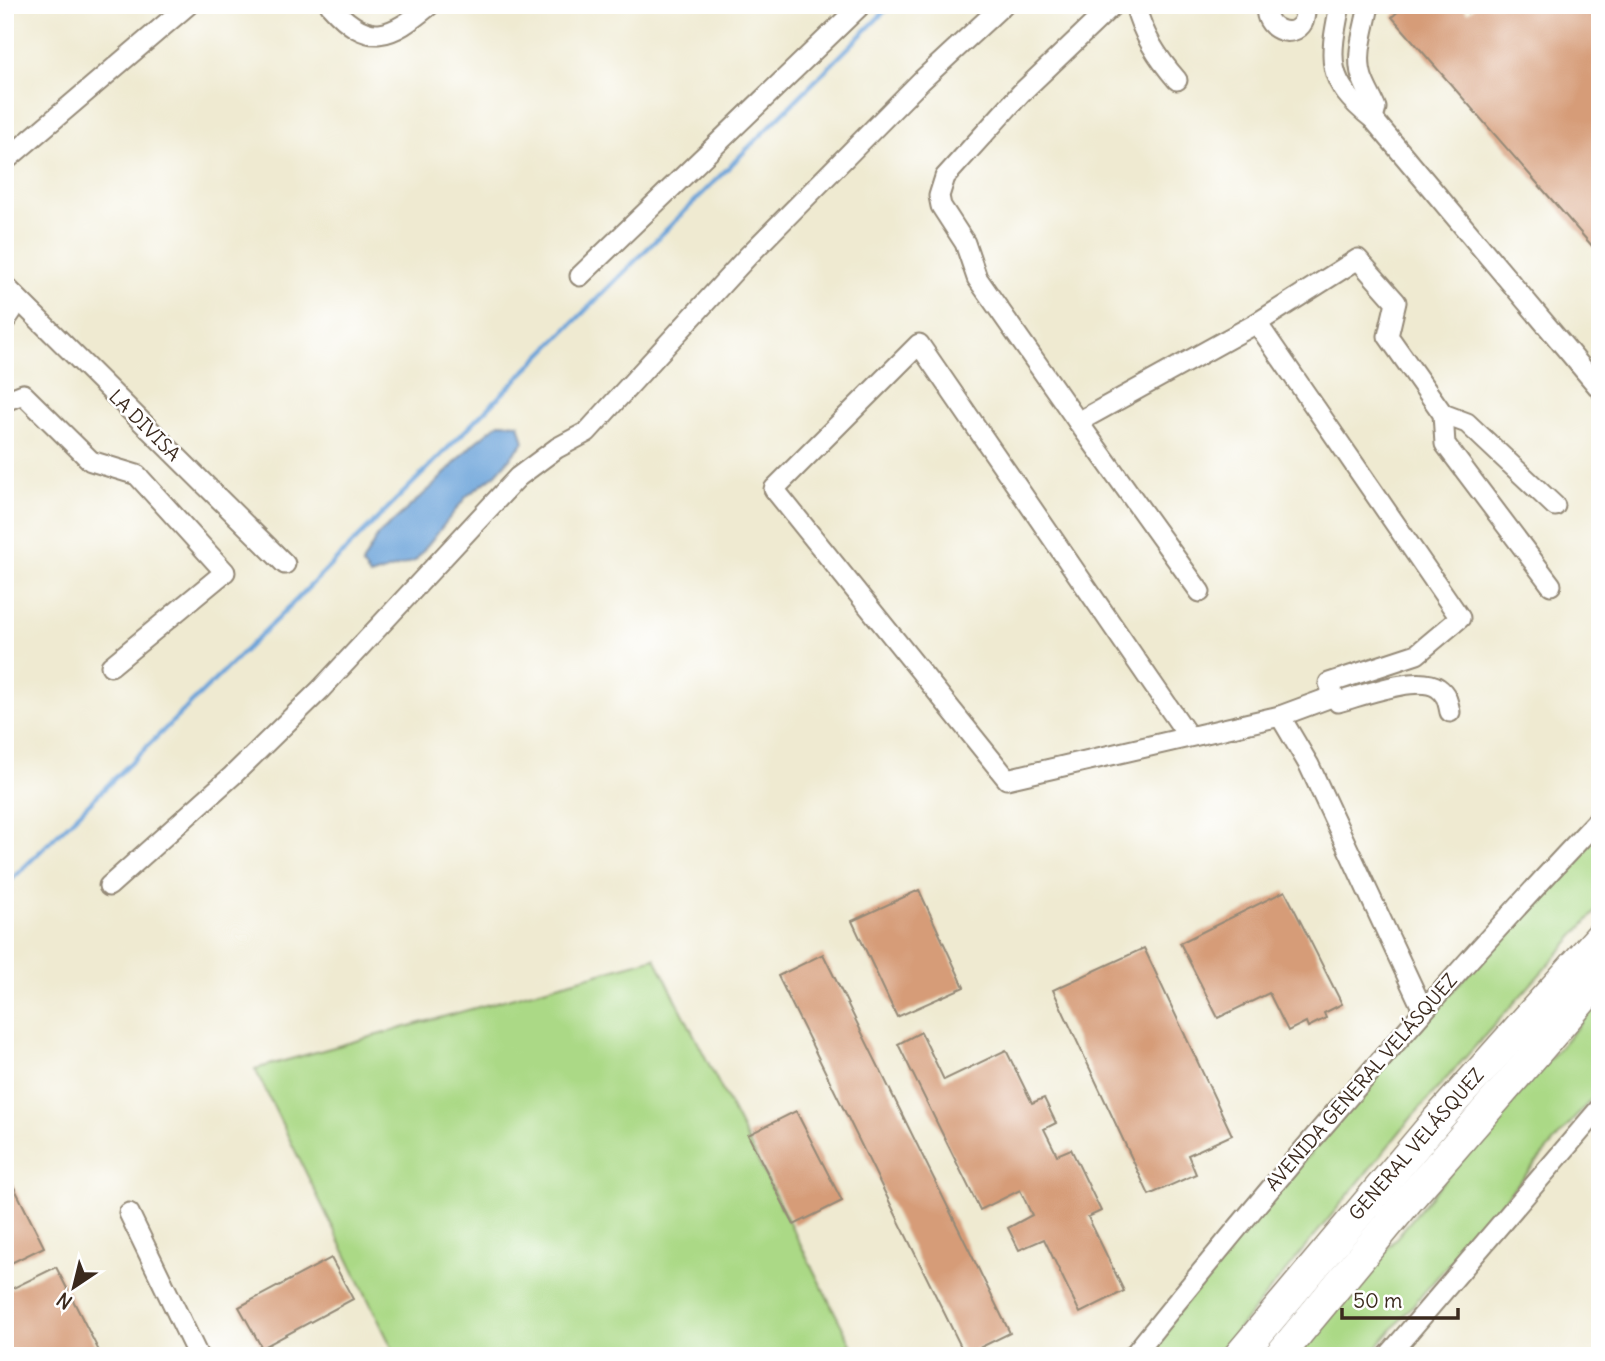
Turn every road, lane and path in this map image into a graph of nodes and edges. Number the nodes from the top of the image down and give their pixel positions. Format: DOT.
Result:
graph roads {
  1 [pos="188,5"];
  2 [pos="330,5"];
  3 [pos="430,5"];
  4 [pos="861,5"];
  5 [pos="1003,5"];
  6 [pos="1113,5"];
  7 [pos="1135,5"];
  8 [pos="1267,5"];
  9 [pos="1306,5"];
  10 [pos="1340,5"];
  11 [pos="1369,5"];
  12 [pos="1177,80"];
  13 [pos="1373,119"];
  14 [pos="5,161"];
  15 [pos="580,276"];
  16 [pos="10,291"];
  17 [pos="5,321"];
  18 [pos="1257,323"];
  19 [pos="1600,388"];
  20 [pos="5,401"];
  21 [pos="1443,414"];
  22 [pos="1078,422"];
  23 [pos="1556,506"];
  24 [pos="285,564"];
  25 [pos="1551,584"];
  26 [pos="1200,592"];
  27 [pos="111,666"];
  28 [pos="1334,696"];
  29 [pos="1450,712"];
  30 [pos="1280,716"];
  31 [pos="1189,737"];
  32 [pos="1600,818"];
  33 [pos="109,886"];
  34 [pos="1600,937"];
  35 [pos="1600,979"];
  36 [pos="1423,1010"];
  37 [pos="1600,1108"];
  38 [pos="129,1213"];
  39 [pos="198,1356"];
  40 [pos="1133,1356"];
  41 [pos="1239,1356"];
  42 [pos="1279,1356"];
  43 [pos="1388,1356"];
  1 -- 14 [label="street"];
  2 -- 3 [label="street"];
  4 -- 15 [label="street"];
  5 -- 33 [label="street"];
  6 -- 22 [label="street"];
  7 -- 12 [label="street"];
  8 -- 9 [label="street"];
  10 -- 13 [label="street"];
  11 -- 13 [label="street"];
  13 -- 19 [label="street"];
  16 -- 17 [label="street"];
  16 -- 24 [label="street, LA DIVISA"];
  18 -- 21 [label="street"];
  18 -- 22 [label="street"];
  18 -- 28 [label="street"];
  20 -- 27 [label="street"];
  21 -- 23 [label="street"];
  21 -- 25 [label="street"];
  22 -- 26 [label="street"];
  28 -- 29 [label="street"];
  28 -- 30 [label="street"];
  30 -- 31 [label="street"];
  30 -- 36 [label="street"];
  31 -- 31 [label="street"];
  32 -- 36 [label="street, AVENIDA GENERAL VELÁSQUEZ"];
  34 -- 41 [label="highway, GENERAL VELÁSQUEZ"];
  35 -- 42 [label="highway, GENERAL VELÁSQUEZ"];
  36 -- 40 [label="street, AVENIDA GENERAL VELÁSQUEZ"];
  37 -- 43 [label="street"];
  38 -- 39 [label="street"];
}
